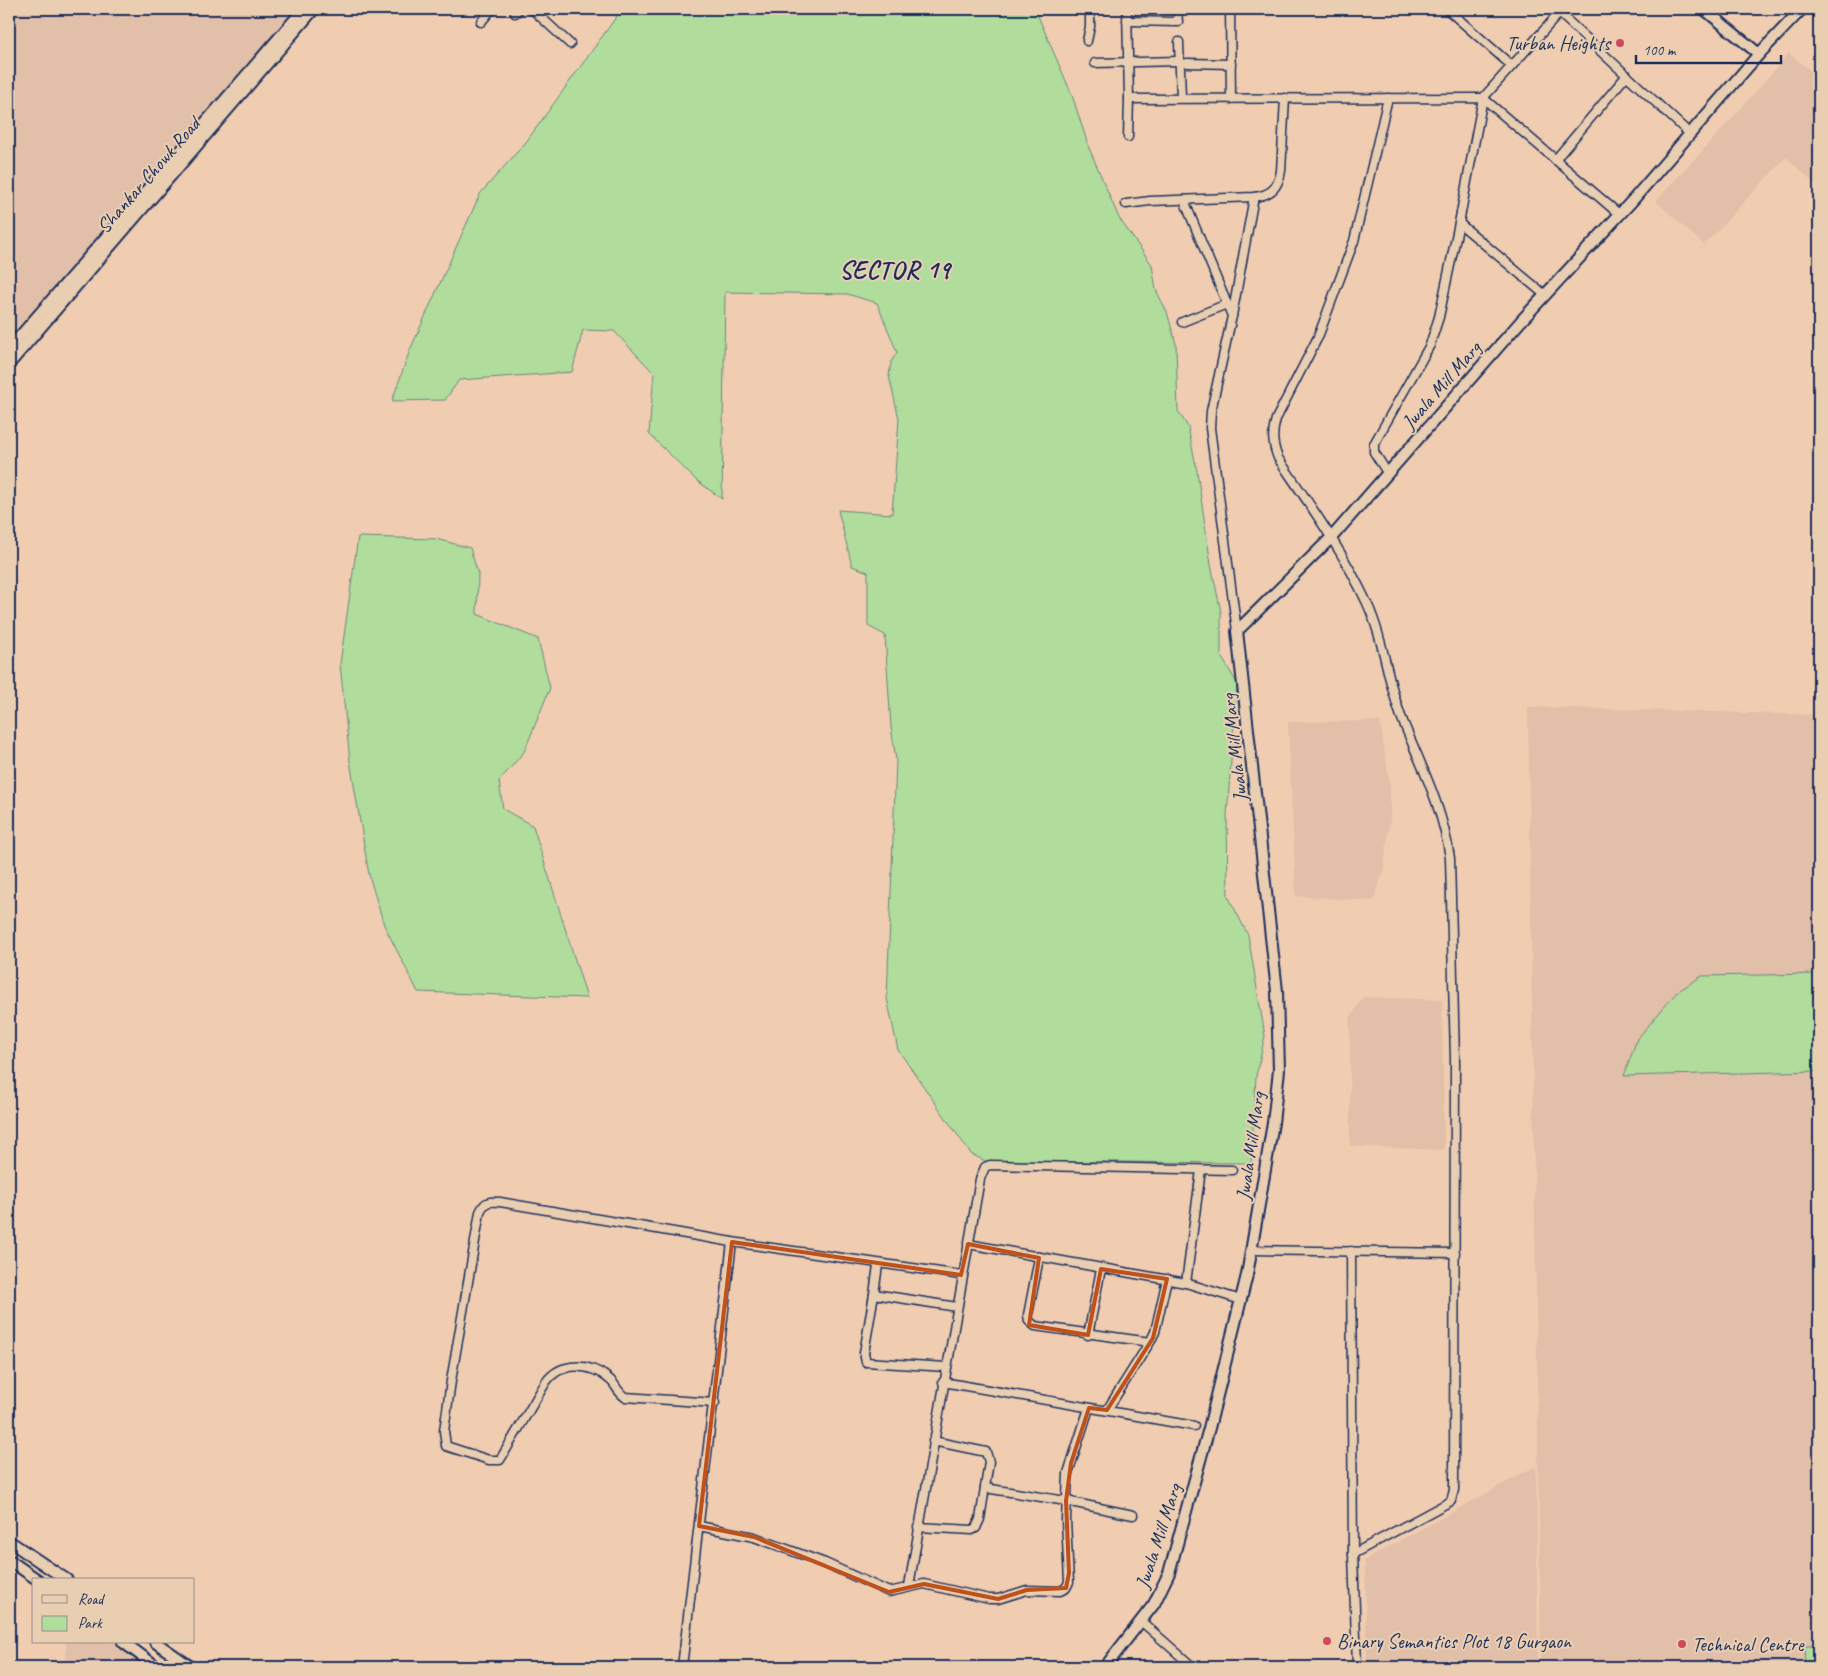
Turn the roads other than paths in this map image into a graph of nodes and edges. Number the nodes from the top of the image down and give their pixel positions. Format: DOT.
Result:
graph roads {
  1 [pos="304,9"];
  2 [pos="314,9"];
  3 [pos="492,9"];
  4 [pos="532,9"];
  5 [pos="1090,9"];
  6 [pos="1127,9"];
  7 [pos="1178,9"];
  8 [pos="1230,9"];
  9 [pos="1247,9"];
  10 [pos="1447,9"];
  11 [pos="1704,9"];
  12 [pos="1802,9"];
  13 [pos="1559,10"];
  14 [pos="1127,21"];
  15 [pos="481,22"];
  16 [pos="1087,41"];
  17 [pos="1179,42"];
  18 [pos="570,44"];
  19 [pos="1760,54"];
  20 [pos="1183,62"];
  21 [pos="1128,63"];
  22 [pos="1095,64"];
  23 [pos="1231,64"];
  24 [pos="1512,66"];
  25 [pos="1627,75"];
  26 [pos="1181,98"];
  27 [pos="1285,98"];
  28 [pos="1388,98"];
  29 [pos="1483,98"];
  30 [pos="1129,99"];
  31 [pos="1231,99"];
  32 [pos="1690,134"];
  33 [pos="1128,137"];
  34 [pos="1556,160"];
  35 [pos="1254,197"];
  36 [pos="1184,200"];
  37 [pos="1126,204"];
  38 [pos="1619,214"];
  39 [pos="1459,223"];
  40 [pos="1545,295"];
  41 [pos="1227,304"];
  42 [pos="1232,316"];
  43 [pos="1182,322"];
  44 [pos="9,349"];
  45 [pos="9,364"];
  46 [pos="1388,474"];
  47 [pos="1332,537"];
  48 [pos="1237,631"];
  49 [pos="1201,1170"];
  50 [pos="1232,1170"];
  51 [pos="732,1242"];
  52 [pos="968,1244"];
  53 [pos="1252,1250"];
  54 [pos="1351,1251"];
  55 [pos="1455,1253"];
  56 [pos="1039,1258"];
  57 [pos="878,1265"];
  58 [pos="1102,1268"];
  59 [pos="961,1275"];
  60 [pos="1167,1279"];
  61 [pos="1186,1283"];
  62 [pos="874,1294"];
  63 [pos="1241,1300"];
  64 [pos="957,1307"];
  65 [pos="1088,1335"];
  66 [pos="1150,1342"];
  67 [pos="946,1368"];
  68 [pos="943,1382"];
  69 [pos="715,1403"];
  70 [pos="1089,1408"];
  71 [pos="1107,1410"];
  72 [pos="1194,1426"];
  73 [pos="933,1441"];
  74 [pos="985,1488"];
  75 [pos="1066,1501"];
  76 [pos="1133,1515"];
  77 [pos="699,1526"];
  78 [pos="918,1527"];
  79 [pos="9,1541"];
  80 [pos="1352,1554"];
  81 [pos="9,1560"];
  82 [pos="35,1578"];
  83 [pos="63,1578"];
  84 [pos="909,1586"];
  85 [pos="1142,1622"];
  86 [pos="126,1644"];
  87 [pos="158,1644"];
  88 [pos="157,1667"];
  89 [pos="191,1667"];
  90 [pos="682,1667"];
  91 [pos="1105,1667"];
  92 [pos="1193,1667"];
  93 [pos="1357,1667"];
  1 -- 44 [label="street, Shankar Chowk Road"];
  2 -- 45 [label="street, Shankar Chowk Road"];
  3 -- 15 [label="street"];
  4 -- 18 [label="street"];
  5 -- 16 [label="street"];
  6 -- 14 [label="street"];
  7 -- 14 [label="street"];
  8 -- 9 [label="street"];
  8 -- 23 [label="street"];
  10 -- 24 [label="street"];
  11 -- 19 [label="street"];
  12 -- 19 [label="street, Jwala Mill Marg"];
  13 -- 24 [label="street"];
  13 -- 25 [label="street"];
  14 -- 21 [label="street"];
  17 -- 20 [label="street"];
  19 -- 32 [label="street, Jwala Mill Marg"];
  20 -- 21 [label="street"];
  20 -- 23 [label="street"];
  20 -- 26 [label="street"];
  21 -- 22 [label="street"];
  21 -- 30 [label="street"];
  23 -- 31 [label="street"];
  24 -- 29 [label="street"];
  25 -- 32 [label="street"];
  25 -- 34 [label="street"];
  26 -- 30 [label="street"];
  26 -- 31 [label="street"];
  27 -- 28 [label="street"];
  27 -- 31 [label="street"];
  27 -- 35 [label="street"];
  28 -- 29 [label="street"];
  28 -- 47 [label="street"];
  29 -- 34 [label="street"];
  29 -- 39 [label="street"];
  30 -- 33 [label="street"];
  32 -- 38 [label="street, Jwala Mill Marg"];
  34 -- 38 [label="street"];
  35 -- 36 [label="street"];
  35 -- 42 [label="street"];
  36 -- 37 [label="street"];
  36 -- 41 [label="street"];
  38 -- 40 [label="street, Jwala Mill Marg"];
  39 -- 40 [label="street"];
  39 -- 46 [label="street"];
  40 -- 46 [label="street, Jwala Mill Marg"];
  41 -- 42 [label="street"];
  41 -- 43 [label="street"];
  42 -- 48 [label="street"];
  46 -- 47 [label="street, Jwala Mill Marg"];
  47 -- 48 [label="street, Jwala Mill Marg"];
  47 -- 55 [label="street"];
  48 -- 53 [label="street, Jwala Mill Marg"];
  49 -- 50 [label="street"];
  49 -- 52 [label="street"];
  49 -- 61 [label="street"];
  51 -- 57 [label="street"];
  51 -- 69 [label="street"];
  51 -- 69 [label="street"];
  52 -- 56 [label="street"];
  52 -- 59 [label="street"];
  53 -- 54 [label="street"];
  53 -- 63 [label="street, Jwala Mill Marg"];
  54 -- 55 [label="street"];
  54 -- 80 [label="street"];
  55 -- 80 [label="street"];
  56 -- 58 [label="street"];
  56 -- 65 [label="street"];
  57 -- 59 [label="street"];
  57 -- 62 [label="street"];
  58 -- 60 [label="street"];
  58 -- 65 [label="street"];
  59 -- 64 [label="street"];
  60 -- 61 [label="street"];
  60 -- 66 [label="street"];
  61 -- 63 [label="street"];
  62 -- 64 [label="street"];
  62 -- 67 [label="street"];
  63 -- 85 [label="street, Jwala Mill Marg"];
  64 -- 67 [label="street"];
  65 -- 66 [label="street"];
  66 -- 71 [label="street"];
  67 -- 68 [label="street"];
  68 -- 70 [label="street"];
  68 -- 73 [label="street"];
  69 -- 77 [label="street"];
  70 -- 71 [label="street"];
  70 -- 75 [label="street"];
  71 -- 72 [label="street"];
  73 -- 74 [label="street"];
  73 -- 78 [label="street"];
  74 -- 75 [label="street"];
  74 -- 78 [label="street"];
  75 -- 76 [label="street"];
  75 -- 84 [label="street"];
  77 -- 84 [label="street"];
  77 -- 90 [label="street"];
  78 -- 84 [label="street"];
  79 -- 83 [label="street"];
  80 -- 93 [label="street"];
  81 -- 82 [label="street"];
  85 -- 91 [label="street, Jwala Mill Marg"];
  85 -- 92 [label="street"];
  86 -- 88 [label="street"];
  87 -- 89 [label="street"];
}
